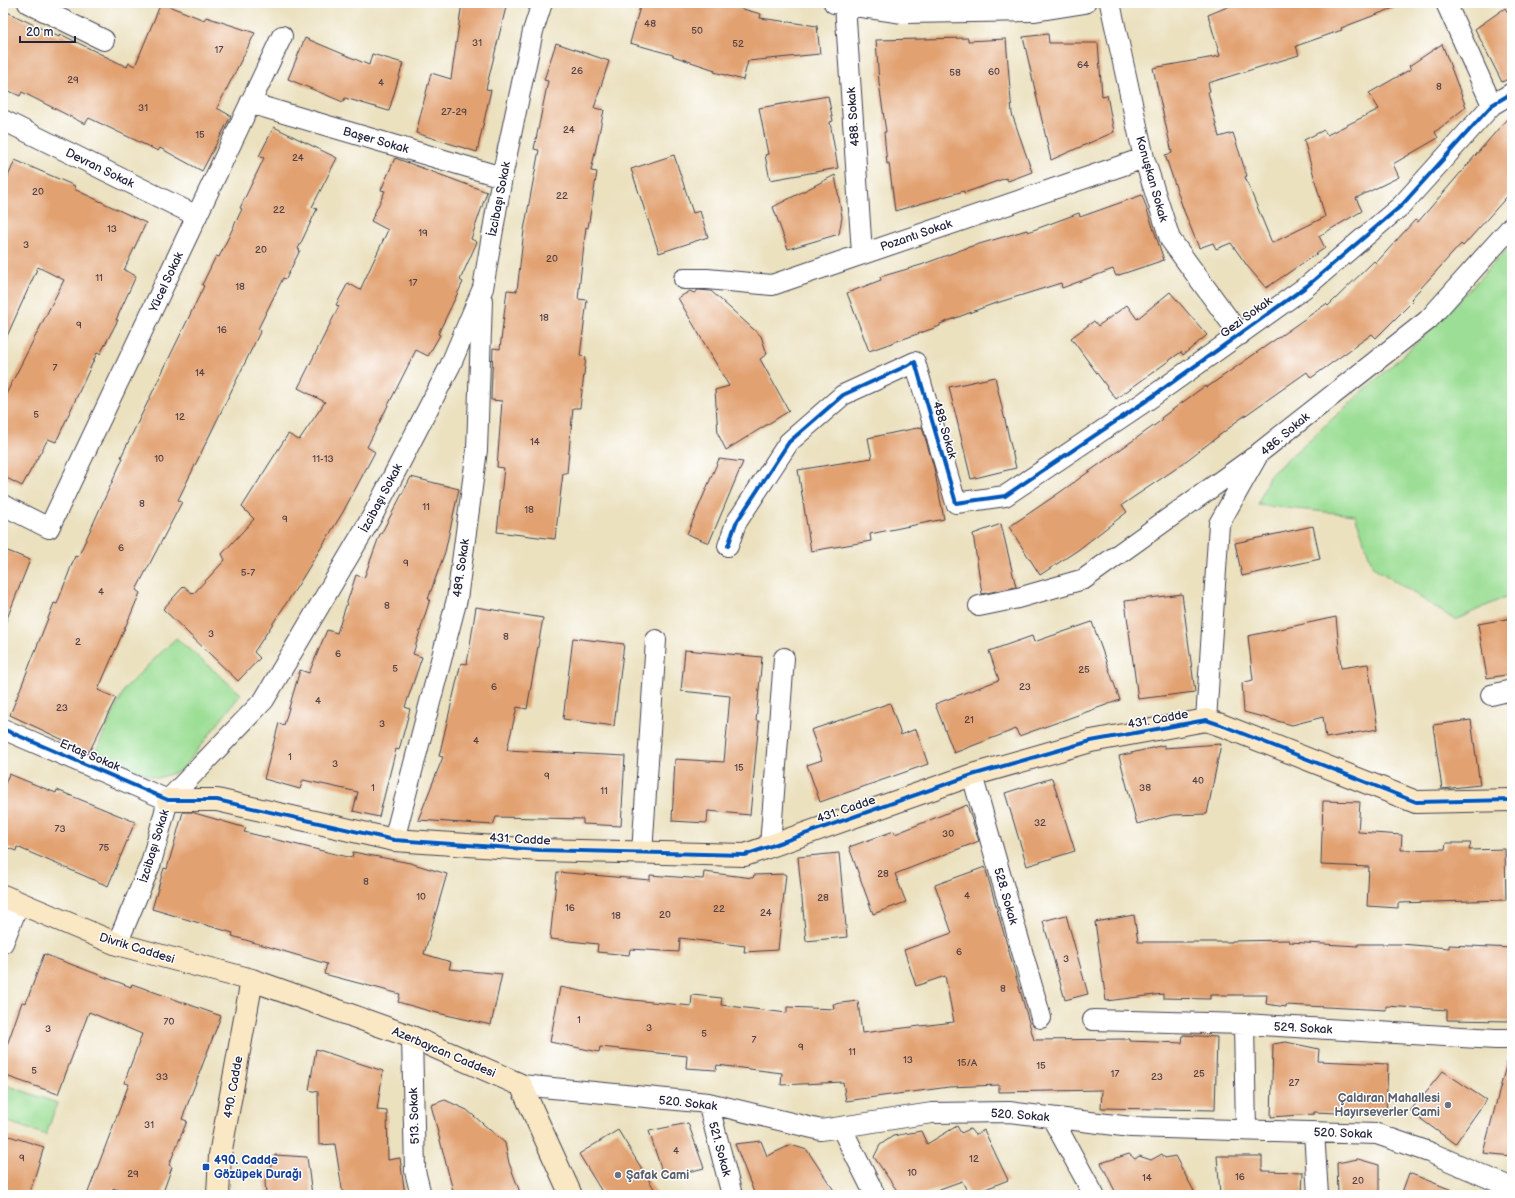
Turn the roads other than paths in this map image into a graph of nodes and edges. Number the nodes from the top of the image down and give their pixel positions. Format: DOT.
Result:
graph roads {
  1 [pos="28,3"];
  2 [pos="542,3"];
  3 [pos="1085,3"];
  4 [pos="1110,3"];
  5 [pos="1446,3"];
  6 [pos="840,4"];
  7 [pos="282,36"];
  8 [pos="104,40"];
  9 [pos="1512,93"];
  10 [pos="250,103"];
  11 [pos="1492,105"];
  12 [pos="3,120"];
  13 [pos="1144,158"];
  14 [pos="502,177"];
  15 [pos="197,216"];
  16 [pos="1512,226"];
  17 [pos="862,253"];
  18 [pos="684,279"];
  19 [pos="482,288"];
  20 [pos="1240,335"];
  21 [pos="1259,453"];
  22 [pos="956,503"];
  23 [pos="3,505"];
  24 [pos="728,546"];
  25 [pos="979,606"];
  26 [pos="656,640"];
  27 [pos="784,658"];
  28 [pos="1512,690"];
  29 [pos="1491,695"];
  30 [pos="1206,720"];
  31 [pos="3,729"];
  32 [pos="972,775"];
  33 [pos="168,800"];
  34 [pos="1512,800"];
  35 [pos="394,840"];
  36 [pos="770,846"];
  37 [pos="642,853"];
  38 [pos="11,900"];
  39 [pos="3,944"];
  40 [pos="117,944"];
  41 [pos="252,980"];
  42 [pos="1041,1018"];
  43 [pos="1093,1020"];
  44 [pos="1244,1024"];
  45 [pos="412,1037"];
  46 [pos="1512,1039"];
  47 [pos="521,1085"];
  48 [pos="708,1103"];
  49 [pos="1052,1118"];
  50 [pos="841,1127"];
  51 [pos="1246,1130"];
  52 [pos="1314,1132"];
  53 [pos="1511,1191"];
  54 [pos="218,1195"];
  55 [pos="421,1195"];
  56 [pos="571,1195"];
  57 [pos="732,1195"];
  58 [pos="875,1195"];
  59 [pos="1094,1195"];
  60 [pos="1318,1195"];
  1 -- 8 [label="street"];
  2 -- 14 [label="street, İzcibaşı Sokak"];
  3 -- 6 [label="street"];
  4 -- 13 [label="street, Konuşkan Sokak"];
  5 -- 11 [label="street"];
  6 -- 17 [label="street, 488. Sokak"];
  7 -- 10 [label="street, Yücel Sokak"];
  9 -- 11 [label="street, Gezi Sokak"];
  10 -- 14 [label="street, Başer Sokak"];
  10 -- 15 [label="street, Yücel Sokak"];
  11 -- 20 [label="street, Gezi Sokak"];
  12 -- 15 [label="street, Devran Sokak"];
  13 -- 17 [label="street, Pozantı Sokak"];
  13 -- 20 [label="street, Konuşkan Sokak"];
  14 -- 19 [label="street, İzcibaşı Sokak"];
  15 -- 23 [label="street, Yücel Sokak"];
  16 -- 21 [label="street, 486. Sokak"];
  17 -- 18 [label="street, Pozantı Sokak"];
  19 -- 33 [label="street, İzcibaşı Sokak"];
  19 -- 35 [label="street, 489. Sokak"];
  20 -- 22 [label="street, Gezi Sokak"];
  21 -- 25 [label="street"];
  21 -- 30 [label="street, 486. Sokak"];
  22 -- 24 [label="street, 488. Sokak"];
  26 -- 37 [label="street"];
  27 -- 36 [label="street"];
  28 -- 29 [label="street"];
  30 -- 32 [label="street, 431. Cadde"];
  30 -- 34 [label="street, 431. Cadde"];
  31 -- 33 [label="street, Ertaş Sokak"];
  32 -- 36 [label="street, 431. Cadde"];
  32 -- 42 [label="street, 528. Sokak"];
  33 -- 35 [label="street, 431. Cadde"];
  33 -- 40 [label="street, İzcibaşı Sokak"];
  35 -- 37 [label="street, 431. Cadde"];
  36 -- 37 [label="street, 431. Cadde"];
  38 -- 39 [label="street"];
  38 -- 40 [label="street, Divrik Caddesi"];
  40 -- 41 [label="street, Divrik Caddesi"];
  41 -- 45 [label="street, Azerbaycan Caddesi"];
  41 -- 54 [label="street, 490. Cadde"];
  43 -- 44 [label="street, 529. Sokak"];
  44 -- 46 [label="street, 529. Sokak"];
  44 -- 51 [label="street"];
  45 -- 47 [label="street, Azerbaycan Caddesi"];
  45 -- 55 [label="street, 513. Sokak"];
  47 -- 48 [label="street, 520. Sokak"];
  47 -- 56 [label="street"];
  48 -- 50 [label="street, 520. Sokak"];
  48 -- 57 [label="street, 521. Sokak"];
  49 -- 50 [label="street, 520. Sokak"];
  49 -- 51 [label="street, 520. Sokak"];
  49 -- 59 [label="street"];
  50 -- 58 [label="street"];
  51 -- 52 [label="street, 520. Sokak"];
  52 -- 53 [label="street, 520. Sokak"];
  52 -- 60 [label="street"];
}
